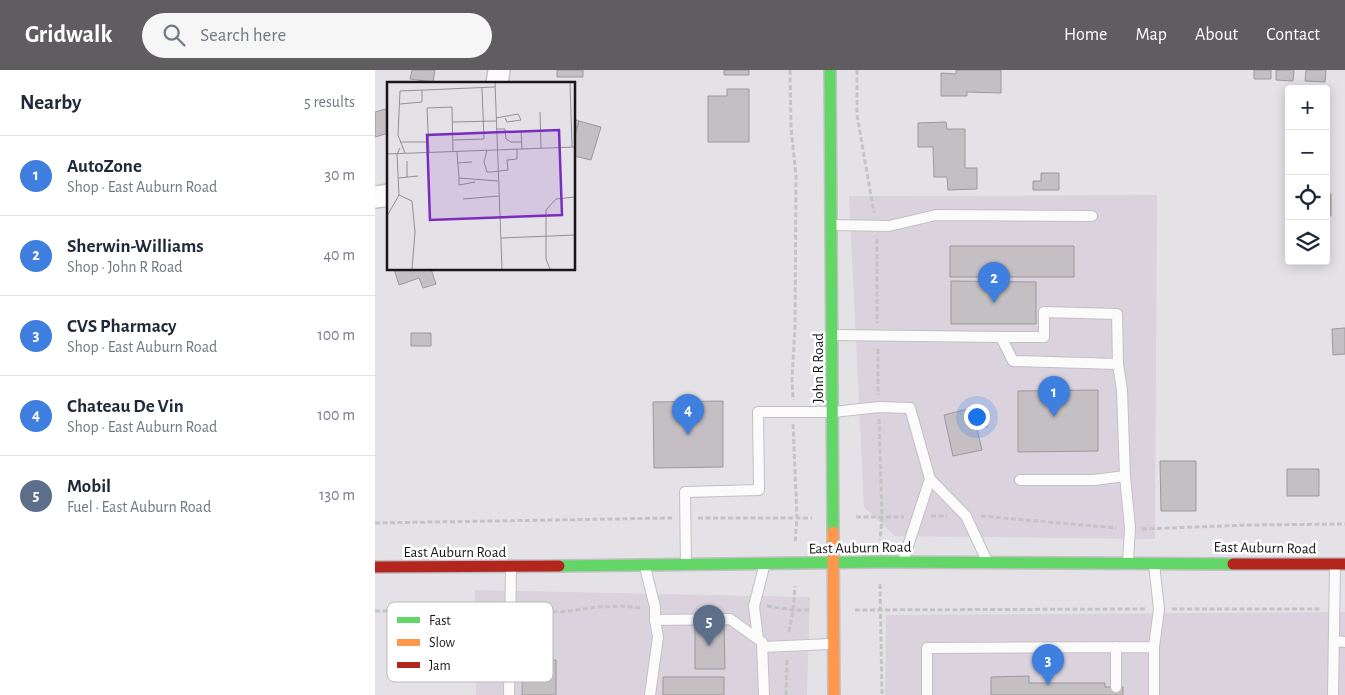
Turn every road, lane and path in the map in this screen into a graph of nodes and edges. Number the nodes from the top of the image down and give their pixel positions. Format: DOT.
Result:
graph roads {
  1 [pos="790,70"];
  2 [pos="830,70"];
  3 [pos="857,70"];
  4 [pos="874,213"];
  5 [pos="1092,216"];
  6 [pos="832,225"];
  7 [pos="877,237"];
  8 [pos="877,322"];
  9 [pos="833,335"];
  10 [pos="1001,337"];
  11 [pos="878,346"];
  12 [pos="1118,364"];
  13 [pos="878,389"];
  14 [pos="793,402"];
  15 [pos="833,412"];
  16 [pos="879,418"];
  17 [pos="793,426"];
  18 [pos="1125,476"];
  19 [pos="930,479"];
  20 [pos="1020,480"];
  21 [pos="979,516"];
  22 [pos="797,517"];
  23 [pos="858,517"];
  24 [pos="882,517"];
  25 [pos="669,518"];
  26 [pos="695,518"];
  27 [pos="806,518"];
  28 [pos="375,523"];
  29 [pos="1345,524"];
  30 [pos="1116,528"];
  31 [pos="1144,529"];
  32 [pos="880,535"];
  33 [pos="795,543"];
  34 [pos="903,562"];
  35 [pos="987,562"];
  36 [pos="1127,562"];
  37 [pos="1154,562"];
  38 [pos="833,564"];
  39 [pos="1340,564"];
  40 [pos="764,565"];
  41 [pos="645,566"];
  42 [pos="686,566"];
  43 [pos="375,567"];
  44 [pos="511,567"];
  45 [pos="795,594"];
  46 [pos="881,594"];
  47 [pos="510,602"];
  48 [pos="768,606"];
  49 [pos="642,608"];
  50 [pos="1318,608"];
  51 [pos="1147,609"];
  52 [pos="1172,609"];
  53 [pos="793,610"];
  54 [pos="811,610"];
  55 [pos="865,610"];
  56 [pos="882,610"];
  57 [pos="553,612"];
  58 [pos="655,620"];
  59 [pos="1334,641"];
  60 [pos="1345,642"];
  61 [pos="760,643"];
  62 [pos="834,644"];
  63 [pos="1115,647"];
  64 [pos="1154,647"];
  65 [pos="509,682"];
  66 [pos="1116,687"];
  67 [pos="509,695"];
  68 [pos="650,695"];
  69 [pos="764,695"];
  70 [pos="833,695"];
  71 [pos="882,695"];
  72 [pos="927,695"];
  73 [pos="1154,695"];
  74 [pos="1333,695"];
  1 -- 14 [label="path"];
  2 -- 6 [label="main road, John R Road"];
  3 -- 4 [label="path"];
  5 -- 6 [label="lane"];
  6 -- 9 [label="main road, John R Road"];
  7 -- 8 [label="path"];
  9 -- 10 [label="lane"];
  9 -- 15 [label="main road, John R Road"];
  10 -- 12 [label="lane"];
  10 -- 12 [label="lane"];
  11 -- 13 [label="path"];
  12 -- 18 [label="lane"];
  15 -- 19 [label="lane"];
  15 -- 38 [label="main road, John R Road"];
  15 -- 42 [label="lane"];
  16 -- 24 [label="path"];
  17 -- 22 [label="path"];
  18 -- 20 [label="lane"];
  18 -- 36 [label="lane"];
  19 -- 34 [label="lane"];
  19 -- 35 [label="lane"];
  21 -- 30 [label="path"];
  22 -- 26 [label="path"];
  22 -- 27 [label="path"];
  22 -- 33 [label="path"];
  23 -- 24 [label="path"];
  24 -- 32 [label="path"];
  25 -- 28 [label="path"];
  29 -- 31 [label="path"];
  34 -- 35 [label="main road, East Auburn Road"];
  34 -- 38 [label="main road, East Auburn Road"];
  35 -- 36 [label="main road, East Auburn Road"];
  36 -- 37 [label="main road, East Auburn Road"];
  37 -- 39 [label="main road, East Auburn Road"];
  37 -- 64 [label="lane"];
  38 -- 40 [label="main road, East Auburn Road"];
  38 -- 62 [label="main road, John R Road"];
  39 -- 59 [label="lane"];
  40 -- 42 [label="main road, East Auburn Road"];
  40 -- 61 [label="lane"];
  41 -- 42 [label="main road, East Auburn Road"];
  41 -- 44 [label="main road, East Auburn Road"];
  41 -- 58 [label="lane"];
  43 -- 44 [label="main road, East Auburn Road"];
  44 -- 47 [label="lane"];
  45 -- 53 [label="path"];
  46 -- 56 [label="path"];
  48 -- 53 [label="path"];
  49 -- 57 [label="path"];
  50 -- 52 [label="path"];
  51 -- 56 [label="path"];
  53 -- 54 [label="path"];
  55 -- 56 [label="path"];
  56 -- 71 [label="path"];
  58 -- 61 [label="lane"];
  58 -- 68 [label="lane"];
  59 -- 60 [label="lane"];
  59 -- 74 [label="lane"];
  61 -- 62 [label="lane"];
  61 -- 69 [label="lane"];
  62 -- 70 [label="main road, John R Road"];
  63 -- 64 [label="lane"];
  63 -- 66 [label="lane"];
  63 -- 72 [label="lane"];
  64 -- 73 [label="lane"];
  65 -- 67 [label="lane"];
}
